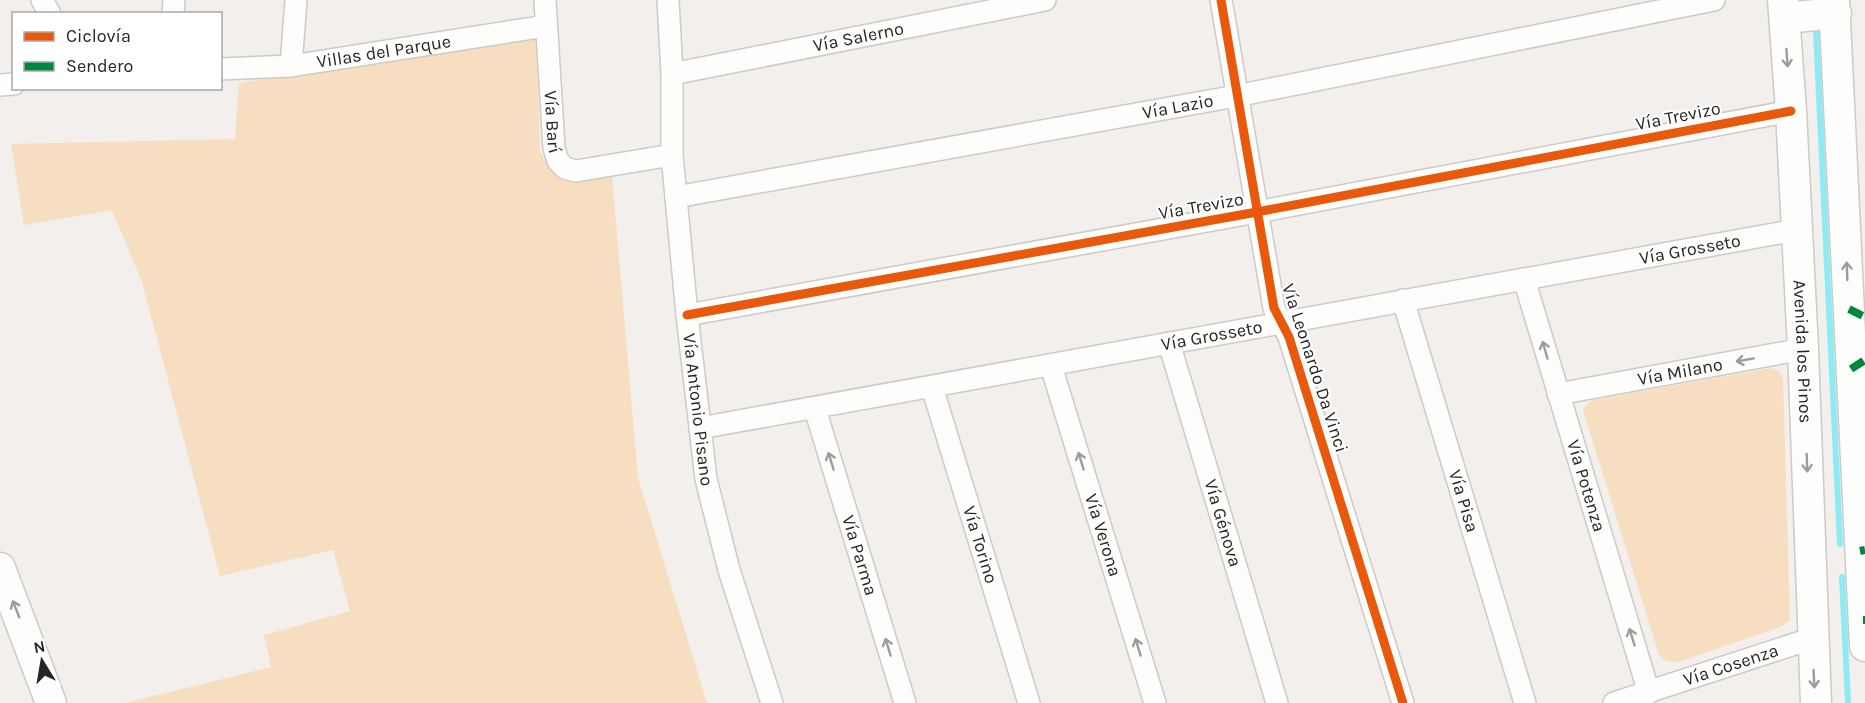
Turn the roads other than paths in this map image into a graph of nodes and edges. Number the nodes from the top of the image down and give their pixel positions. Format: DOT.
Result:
graph roads {
  1 [pos="296,0"];
  2 [pos="545,0"];
  3 [pos="668,0"];
  4 [pos="1045,0"];
  5 [pos="1221,0"];
  6 [pos="1713,0"];
  7 [pos="1835,6"];
  8 [pos="1784,9"];
  9 [pos="546,26"];
  10 [pos="291,66"];
  11 [pos="222,69"];
  12 [pos="672,74"];
  13 [pos="1236,96"];
  14 [pos="1791,111"];
  15 [pos="672,155"];
  16 [pos="676,197"];
  17 [pos="1257,212"];
  18 [pos="1796,230"];
  19 [pos="1524,279"];
  20 [pos="1402,300"];
  21 [pos="1857,313"];
  22 [pos="687,315"];
  23 [pos="1282,322"];
  24 [pos="1169,343"];
  25 [pos="1803,349"];
  26 [pos="1858,364"];
  27 [pos="1052,366"];
  28 [pos="932,387"];
  29 [pos="1558,394"];
  30 [pos="815,409"];
  31 [pos="700,428"];
  32 [pos="1862,554"];
  33 [pos="1810,562"];
  34 [pos="0,568"];
  35 [pos="1864,628"];
  36 [pos="1813,638"];
  37 [pos="1649,693"];
  38 [pos="51,703"];
  39 [pos="772,703"];
  40 [pos="905,703"];
  41 [pos="1029,703"];
  42 [pos="1155,703"];
  43 [pos="1277,703"];
  44 [pos="1403,703"];
  45 [pos="1525,703"];
  46 [pos="1614,703"];
  47 [pos="1816,703"];
  1 -- 10 [label="street"];
  2 -- 9 [label="street, Vía Barí"];
  3 -- 12 [label="street, Vía Antonio Pisano"];
  4 -- 12 [label="street, Vía Salerno"];
  5 -- 13 [label="street, Vía Leonardo Da Vinci"];
  6 -- 13 [label="street, Vía Lazio"];
  7 -- 8 [label="street"];
  21 -- 7 [label="street, one-way"];
  8 -- 14 [label="street, Avenida los Pinos, one-way"];
  9 -- 10 [label="street, Villas del Parque"];
  9 -- 15 [label="street, Vía Barí"];
  10 -- 11 [label="street, Villas del Parque"];
  12 -- 15 [label="street, Vía Antonio Pisano"];
  13 -- 16 [label="street, Vía Lazio"];
  13 -- 17 [label="street, Vía Leonardo Da Vinci"];
  14 -- 17 [label="street, Vía Trevizo"];
  14 -- 18 [label="street, Avenida los Pinos"];
  15 -- 16 [label="street, Vía Antonio Pisano"];
  16 -- 22 [label="street, Vía Antonio Pisano"];
  17 -- 22 [label="street, Vía Trevizo"];
  17 -- 23 [label="street, Vía Leonardo Da Vinci"];
  18 -- 19 [label="street, Vía Grosseto"];
  18 -- 25 [label="street, Avenida los Pinos"];
  19 -- 20 [label="street, Vía Grosseto"];
  29 -- 19 [label="street, Vía Potenza, one-way"];
  20 -- 23 [label="street, Vía Grosseto"];
  20 -- 45 [label="street, Vía Pisa"];
  21 -- 26 [label="street"];
  22 -- 31 [label="street, Vía Antonio Pisano"];
  23 -- 24 [label="street, Vía Grosseto"];
  23 -- 44 [label="street, Vía Leonardo Da Vinci"];
  24 -- 27 [label="street, Vía Grosseto"];
  24 -- 43 [label="street, Vía Génova"];
  25 -- 29 [label="street, Vía Milano, one-way"];
  25 -- 33 [label="street, Avenida los Pinos, one-way"];
  26 -- 32 [label="street"];
  27 -- 28 [label="street, Vía Grosseto"];
  42 -- 27 [label="street, Vía Verona, one-way"];
  28 -- 30 [label="street, Vía Grosseto"];
  28 -- 41 [label="street, Vía Torino"];
  37 -- 29 [label="street, Vía Potenza, one-way"];
  30 -- 31 [label="street, Vía Grosseto"];
  40 -- 30 [label="street, Vía Parma, one-way"];
  31 -- 39 [label="street, Vía Antonio Pisano"];
  32 -- 33 [label="street"];
  32 -- 35 [label="street"];
  33 -- 36 [label="street, Avenida los Pinos"];
  38 -- 34 [label="street, one-way"];
  36 -- 37 [label="street, Vía Cosenza"];
  36 -- 47 [label="street, Avenida los Pinos, one-way"];
  37 -- 46 [label="street, Vía Cosenza"];
}
